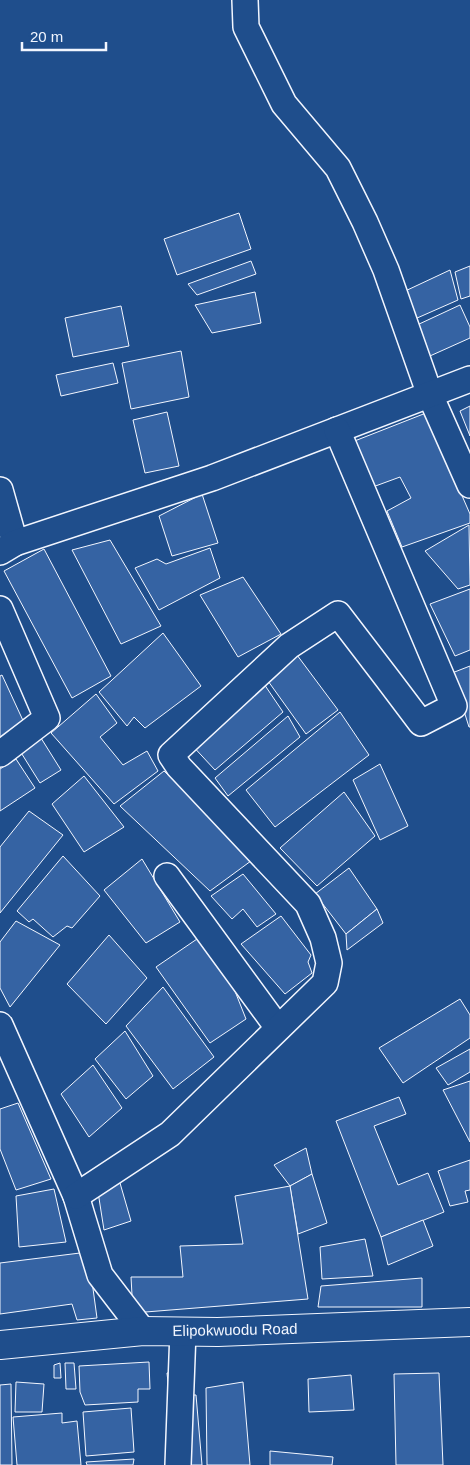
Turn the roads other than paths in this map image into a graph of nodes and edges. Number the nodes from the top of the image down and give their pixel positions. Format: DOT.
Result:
graph roads {
  1 [pos="245,0"];
  2 [pos="470,379"];
  3 [pos="430,395"];
  4 [pos="337,430"];
  5 [pos="470,485"];
  6 [pos="0,490"];
  7 [pos="8,547"];
  8 [pos="0,609"];
  9 [pos="0,754"];
  10 [pos="167,876"];
  11 [pos="0,1025"];
  12 [pos="278,1028"];
  13 [pos="76,1196"];
  14 [pos="470,1322"];
  15 [pos="143,1331"];
  16 [pos="183,1331"];
  17 [pos="0,1345"];
  18 [pos="178,1465"];
  1 -- 3 [label="street"];
  2 -- 3 [label="street"];
  3 -- 4 [label="street"];
  3 -- 5 [label="street"];
  4 -- 7 [label="street"];
  4 -- 12 [label="street"];
  6 -- 7 [label="street"];
  8 -- 9 [label="street"];
  10 -- 12 [label="street"];
  11 -- 13 [label="street"];
  12 -- 13 [label="street"];
  13 -- 15 [label="street"];
  14 -- 16 [label="street, Elipokwuodu Road"];
  15 -- 16 [label="street, Elipokwuodu Road"];
  15 -- 17 [label="street, Elipokwuodu Road"];
  16 -- 18 [label="street"];
}
